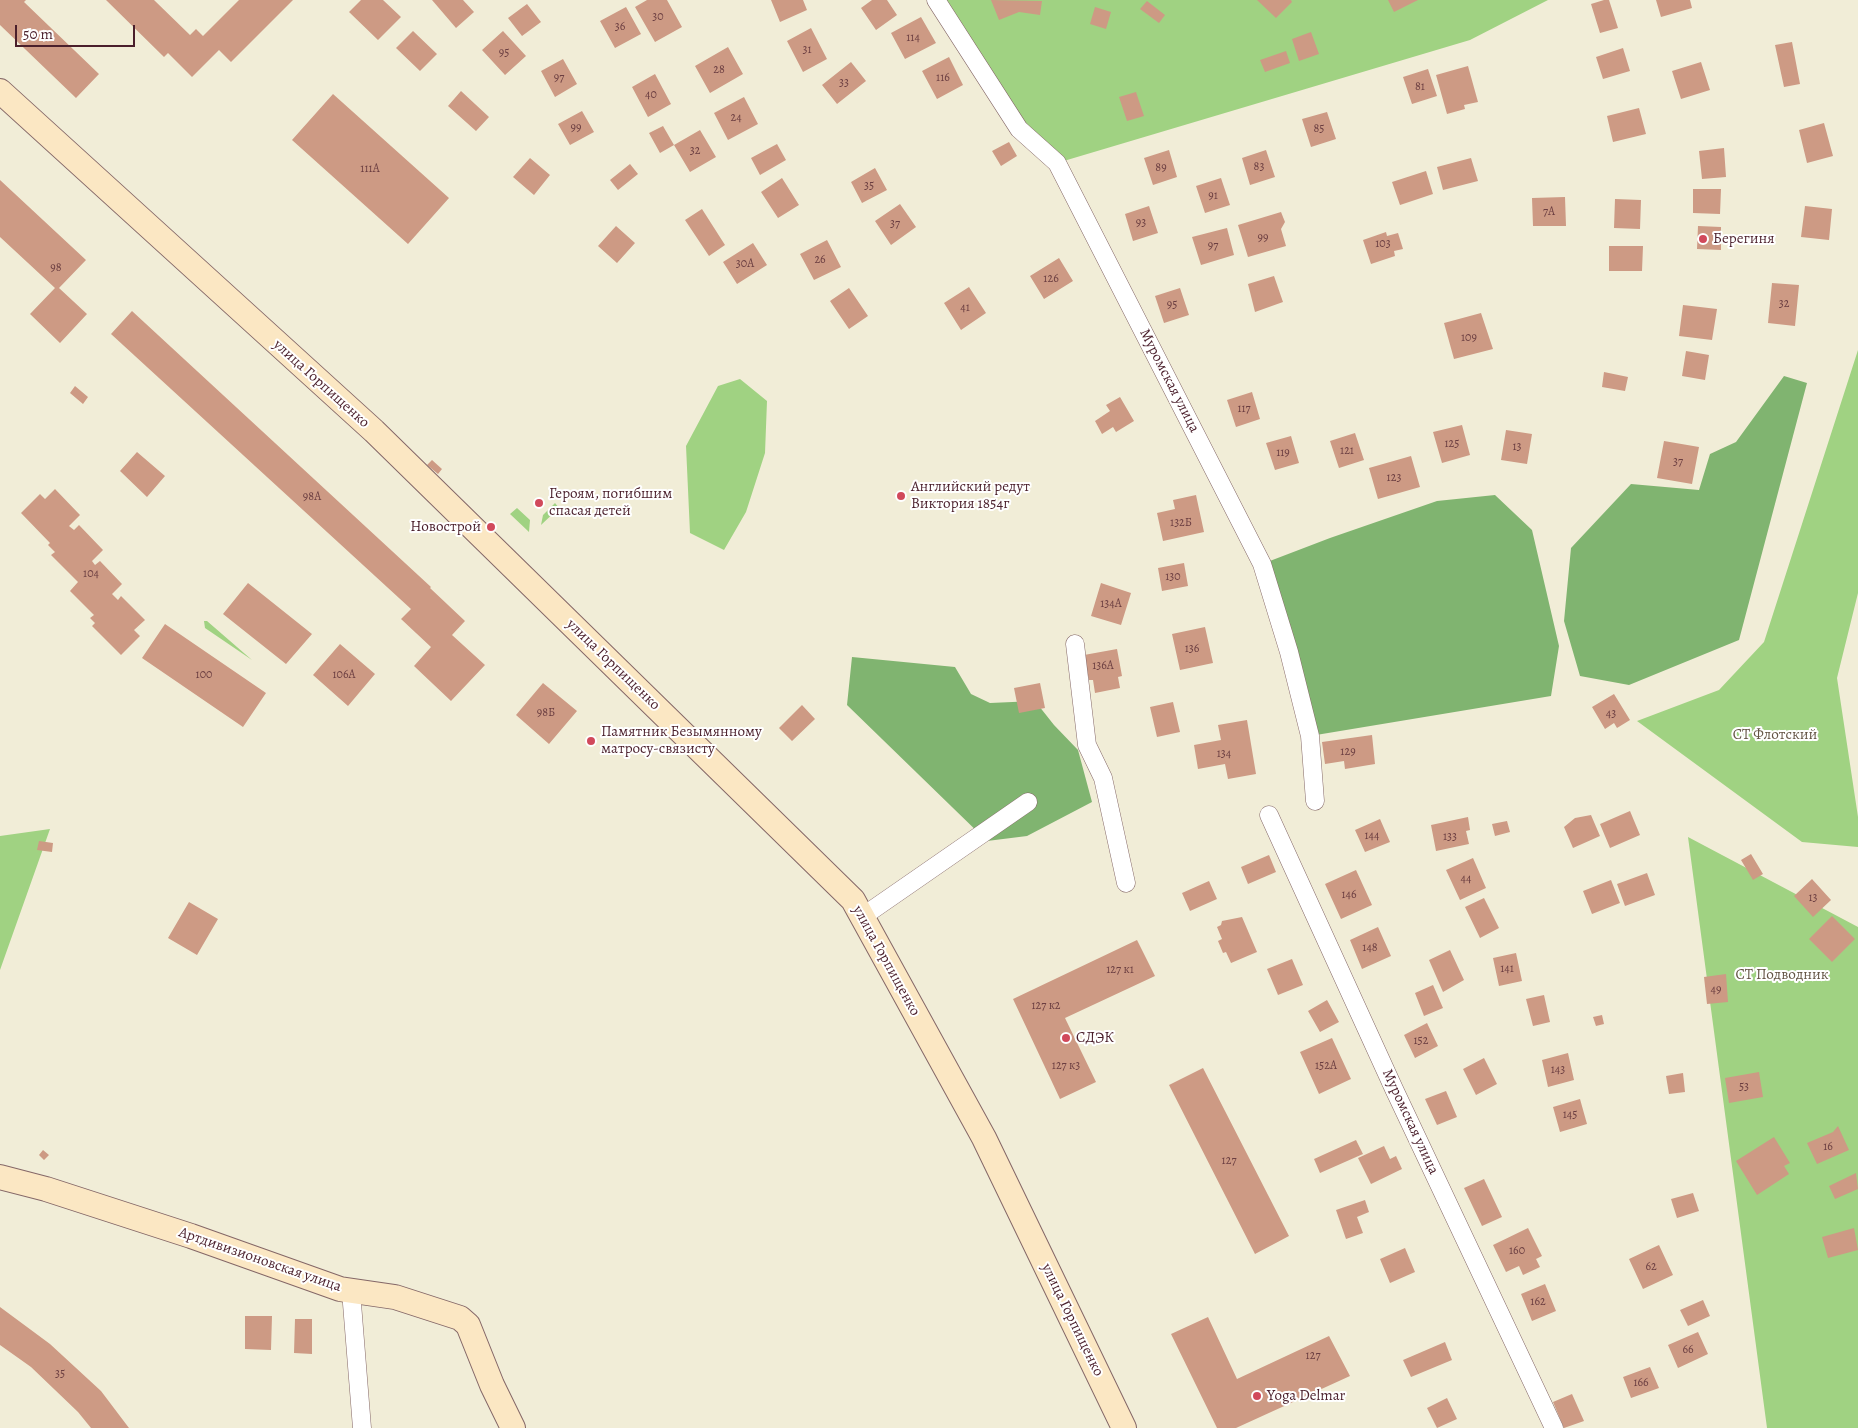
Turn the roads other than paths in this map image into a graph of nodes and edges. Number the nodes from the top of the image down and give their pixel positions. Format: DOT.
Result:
graph roads {
  1 [pos="936,0"];
  2 [pos="0,91"];
  3 [pos="1075,644"];
  4 [pos="1315,801"];
  5 [pos="1028,802"];
  6 [pos="1269,816"];
  7 [pos="1126,883"];
  8 [pos="862,917"];
  9 [pos="0,1177"];
  10 [pos="351,1291"];
  11 [pos="362,1428"];
  12 [pos="513,1428"];
  13 [pos="1124,1428"];
  14 [pos="1554,1428"];
  1 -- 4 [label="street, Муромская улица"];
  2 -- 8 [label="main road, улица Горпищенко"];
  3 -- 7 [label="street"];
  5 -- 8 [label="street"];
  6 -- 14 [label="street, Муромская улица"];
  8 -- 13 [label="main road, улица Горпищенко"];
  9 -- 10 [label="main road, Артдивизионовская улица"];
  10 -- 11 [label="street"];
  10 -- 12 [label="main road, Артдивизионовская улица"];
}
